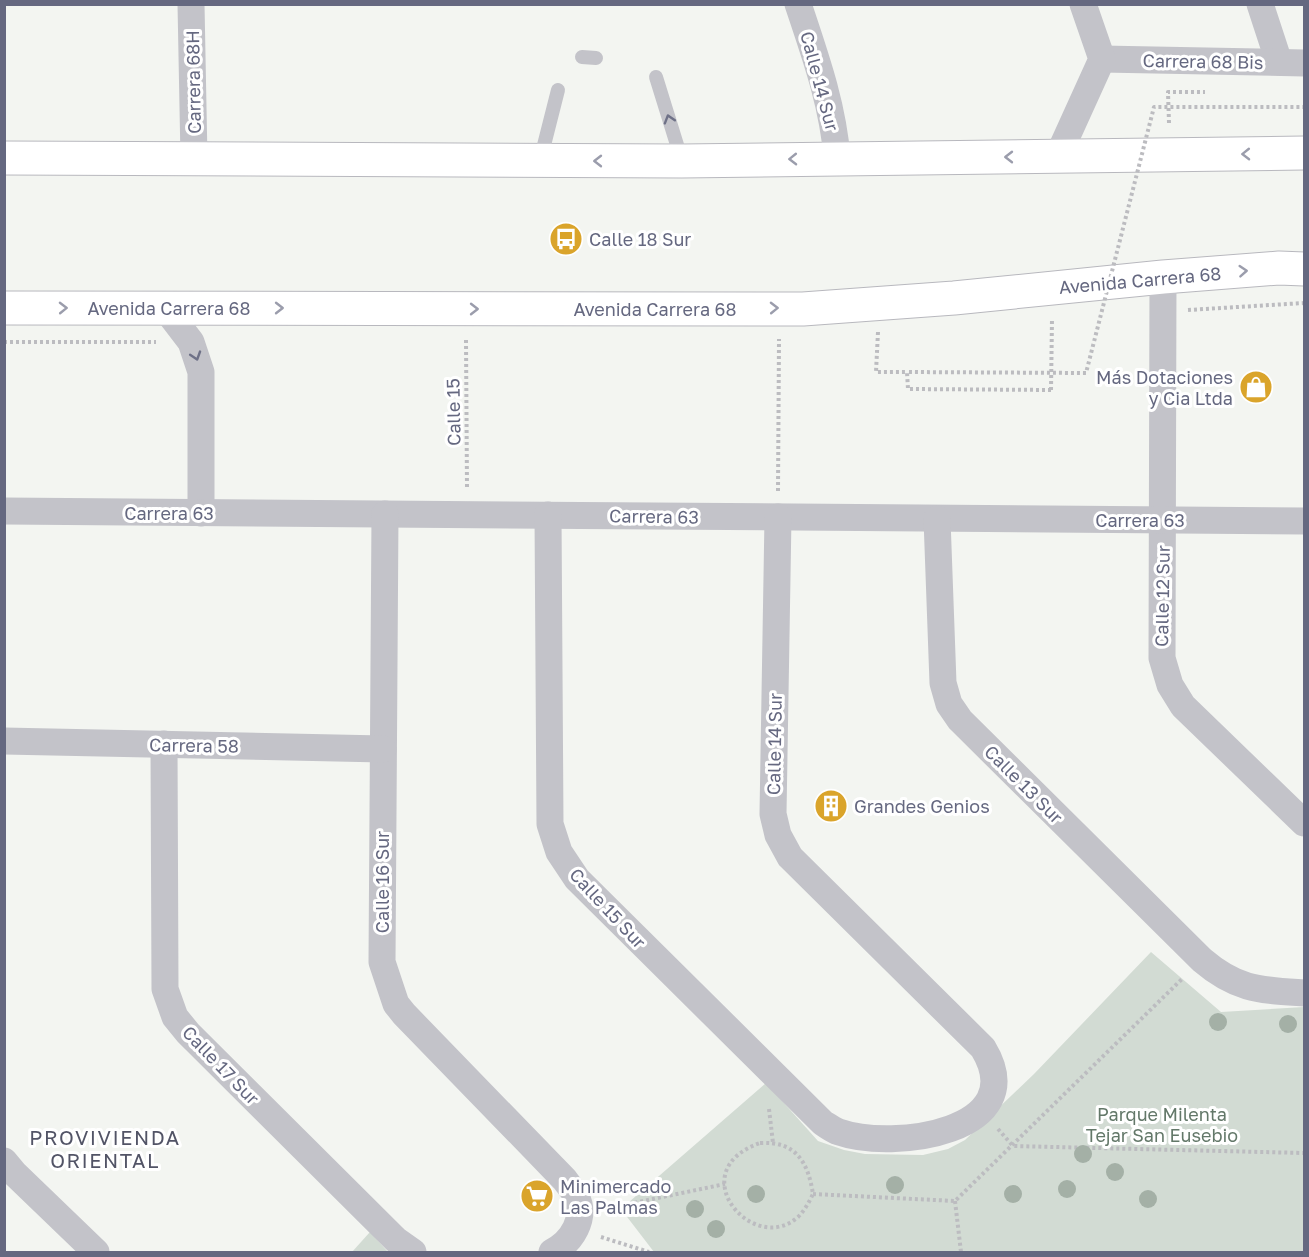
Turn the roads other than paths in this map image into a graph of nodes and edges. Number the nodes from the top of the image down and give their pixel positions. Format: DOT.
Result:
graph roads {
  1 [pos="191,4"];
  2 [pos="798,4"];
  3 [pos="1083,4"];
  4 [pos="1260,4"];
  5 [pos="1102,59"];
  6 [pos="1292,63"];
  7 [pos="656,77"];
  8 [pos="558,90"];
  9 [pos="1305,153"];
  10 [pos="1058,156"];
  11 [pos="4,158"];
  12 [pos="837,158"];
  13 [pos="194,159"];
  14 [pos="540,161"];
  15 [pos="682,161"];
  16 [pos="1305,269"];
  17 [pos="1163,277"];
  18 [pos="165,308"];
  19 [pos="4,309"];
  20 [pos="4,511"];
  21 [pos="201,513"];
  22 [pos="385,514"];
  23 [pos="548,515"];
  24 [pos="778,518"];
  25 [pos="937,519"];
  26 [pos="1164,520"];
  27 [pos="1305,522"];
  28 [pos="4,741"];
  29 [pos="164,744"];
  30 [pos="383,748"];
  31 [pos="1305,823"];
  32 [pos="1305,993"];
  33 [pos="993,1092"];
  34 [pos="4,1161"];
  35 [pos="96,1252"];
  36 [pos="414,1252"];
  37 [pos="552,1252"];
  1 -- 13 [label="street, Carrera 68H"];
  2 -- 12 [label="street, Calle 14 Sur"];
  3 -- 5 [label="street"];
  4 -- 6 [label="street"];
  5 -- 6 [label="street, Carrera 68 Bis"];
  5 -- 10 [label="street"];
  15 -- 7 [label="lane, one-way"];
  8 -- 14 [label="lane"];
  9 -- 10 [label="main road, one-way"];
  10 -- 12 [label="main road, one-way"];
  11 -- 13 [label="main road"];
  12 -- 15 [label="main road, one-way"];
  13 -- 14 [label="main road"];
  15 -- 14 [label="main road, one-way"];
  17 -- 16 [label="main road, Avenida Carrera 68, one-way"];
  18 -- 17 [label="main road, Avenida Carrera 68, one-way"];
  17 -- 26 [label="street, Calle 12 Sur"];
  19 -- 18 [label="main road, Avenida Carrera 68, one-way"];
  18 -- 21 [label="street, one-way"];
  20 -- 21 [label="street, Carrera 63"];
  21 -- 22 [label="street, Carrera 63"];
  22 -- 23 [label="street, Carrera 63"];
  22 -- 30 [label="street, Calle 16 Sur"];
  23 -- 24 [label="street, Carrera 63"];
  23 -- 33 [label="street, Calle 15 Sur"];
  24 -- 25 [label="street, Carrera 63"];
  24 -- 33 [label="street, Calle 14 Sur"];
  25 -- 26 [label="street, Carrera 63"];
  25 -- 32 [label="street, Calle 13 Sur"];
  26 -- 27 [label="street, Carrera 63"];
  26 -- 31 [label="street, Calle 12 Sur"];
  28 -- 29 [label="street, Carrera 58"];
  29 -- 30 [label="street, Carrera 58"];
  29 -- 36 [label="street, Calle 17 Sur"];
  30 -- 37 [label="street, Calle 16 Sur"];
  34 -- 35 [label="street"];
}
